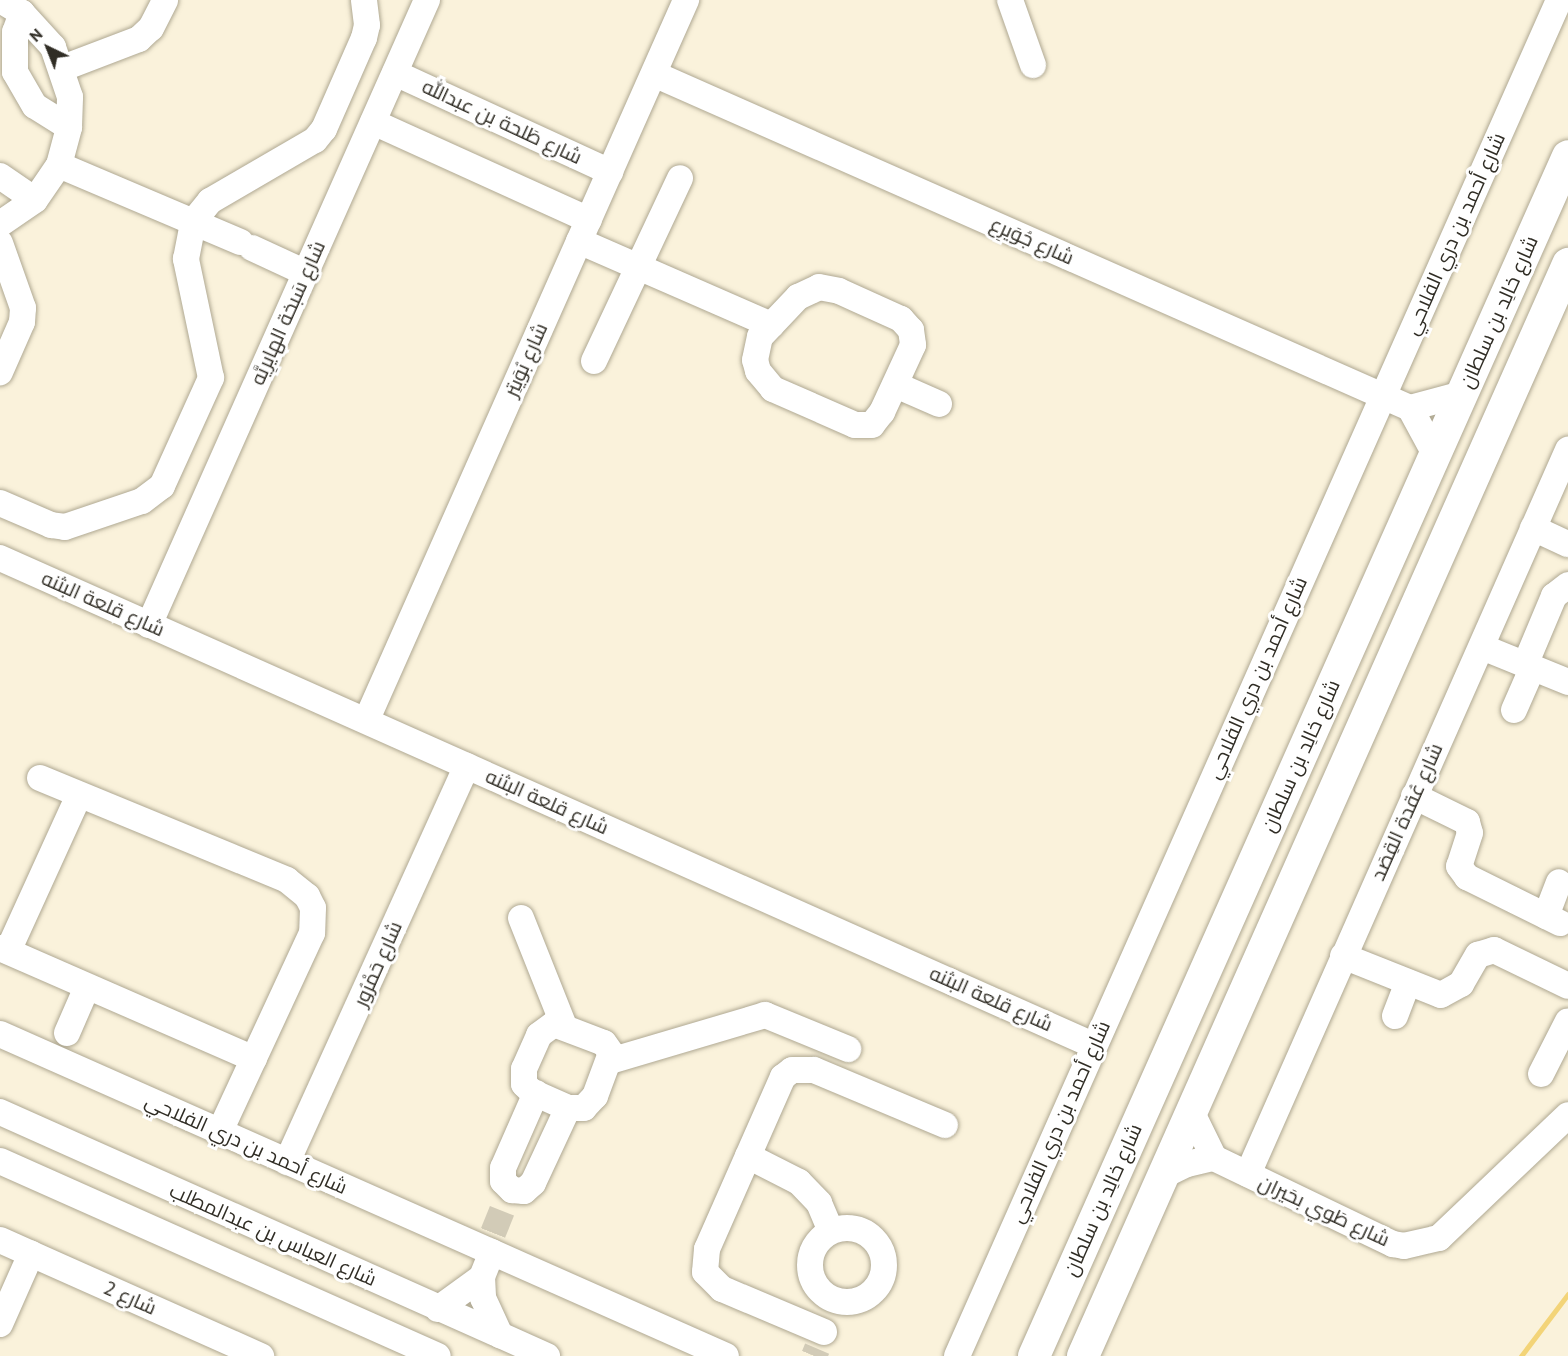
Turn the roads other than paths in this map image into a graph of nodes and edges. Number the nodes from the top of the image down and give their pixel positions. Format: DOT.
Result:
graph roads {
  1 [pos="0,0"];
  2 [pos="165,0"];
  3 [pos="364,0"];
  4 [pos="427,0"];
  5 [pos="686,0"];
  6 [pos="1010,0"];
  7 [pos="1559,0"];
  8 [pos="22,13"];
  9 [pos="1033,65"];
  10 [pos="63,68"];
  11 [pos="395,73"];
  12 [pos="654,74"];
  13 [pos="373,122"];
  14 [pos="69,127"];
  15 [pos="1568,156"];
  16 [pos="59,165"];
  17 [pos="610,172"];
  18 [pos="0,176"];
  19 [pos="680,178"];
  20 [pos="35,200"];
  21 [pos="193,222"];
  22 [pos="0,224"];
  23 [pos="584,230"];
  24 [pos="0,243"];
  25 [pos="1568,264"];
  26 [pos="638,267"];
  27 [pos="306,273"];
  28 [pos="771,325"];
  29 [pos="594,361"];
  30 [pos="0,372"];
  31 [pos="896,385"];
  32 [pos="1462,394"];
  33 [pos="1383,396"];
  34 [pos="939,404"];
  35 [pos="1410,408"];
  36 [pos="1568,450"];
  37 [pos="1435,454"];
  38 [pos="0,503"];
  39 [pos="1533,528"];
  40 [pos="1568,544"];
  41 [pos="0,558"];
  42 [pos="1568,585"];
  43 [pos="149,625"];
  44 [pos="1482,647"];
  45 [pos="1528,667"];
  46 [pos="1568,682"];
  47 [pos="1514,710"];
  48 [pos="367,720"];
  49 [pos="467,766"];
  50 [pos="40,778"];
  51 [pos="79,795"];
  52 [pos="1414,796"];
  53 [pos="1559,882"];
  54 [pos="521,918"];
  55 [pos="4,950"];
  56 [pos="1343,956"];
  57 [pos="1408,982"];
  58 [pos="1568,986"];
  59 [pos="87,987"];
  60 [pos="1395,1016"];
  61 [pos="1568,1021"];
  62 [pos="564,1026"];
  63 [pos="0,1034"];
  64 [pos="1094,1045"];
  65 [pos="62,1046"];
  66 [pos="848,1048"];
  67 [pos="254,1059"];
  68 [pos="610,1061"];
  69 [pos="1541,1074"];
  70 [pos="536,1093"];
  71 [pos="568,1108"];
  72 [pos="0,1112"];
  73 [pos="1192,1113"];
  74 [pos="1568,1115"];
  75 [pos="945,1125"];
  76 [pos="219,1133"];
  77 [pos="748,1156"];
  78 [pos="1214,1158"];
  79 [pos="0,1161"];
  80 [pos="287,1162"];
  81 [pos="1248,1174"];
  82 [pos="1162,1176"];
  83 [pos="497,1227"];
  84 [pos="831,1231"];
  85 [pos="0,1240"];
  86 [pos="1085,1241"];
  87 [pos="31,1254"];
  88 [pos="482,1277"];
  89 [pos="837,1301"];
  90 [pos="438,1309"];
  91 [pos="0,1324"];
  92 [pos="500,1335"];
  93 [pos="261,1356"];
  94 [pos="438,1356"];
  95 [pos="547,1356"];
  96 [pos="726,1356"];
  97 [pos="957,1356"];
  98 [pos="1017,1356"];
  99 [pos="1034,1356"];
  100 [pos="1083,1356"];
  1 -- 8 [label="street"];
  2 -- 10 [label="street"];
  3 -- 21 [label="street"];
  4 -- 11 [label="street, شارع سَبخة الهايرِيَّه"];
  5 -- 12 [label="street, شارع بُوَيتِر"];
  6 -- 9 [label="street"];
  7 -- 33 [label="street, شارع أحمد بن دري الفلاحي"];
  8 -- 10 [label="street"];
  8 -- 14 [label="street"];
  10 -- 14 [label="street"];
  11 -- 13 [label="street, شارع سَبخة الهايرِيَّه"];
  11 -- 17 [label="street, شارع طَلحة بن عبدالله"];
  12 -- 17 [label="street, شارع بُوَيتِر"];
  12 -- 33 [label="street, شارع جُوَيرِع"];
  13 -- 23 [label="street"];
  13 -- 27 [label="street, شارع سَبخة الهايرِيَّه"];
  14 -- 16 [label="street"];
  15 -- 32 [label="main road, شارع خالِد بن سلطان"];
  16 -- 20 [label="street"];
  16 -- 21 [label="street"];
  17 -- 23 [label="street, شارع بُوَيتِر"];
  18 -- 20 [label="street"];
  19 -- 26 [label="street"];
  20 -- 22 [label="street"];
  21 -- 27 [label="street"];
  21 -- 38 [label="street"];
  23 -- 26 [label="street"];
  23 -- 48 [label="street, شارع بُوَيتِر"];
  24 -- 30 [label="street"];
  25 -- 73 [label="main road"];
  26 -- 28 [label="street"];
  26 -- 29 [label="street"];
  27 -- 43 [label="street, شارع سَبخة الهايرِيَّه"];
  28 -- 31 [label="street"];
  28 -- 31 [label="street"];
  31 -- 34 [label="street"];
  32 -- 35 [label="street"];
  32 -- 37 [label="main road, شارع خالِد بن سلطان"];
  33 -- 35 [label="street, شارع جُوَيرِع"];
  33 -- 64 [label="street, شارع أحمد بن دري الفلاحي"];
  35 -- 37 [label="street"];
  36 -- 39 [label="street, شارع عُقدة القِصَد"];
  37 -- 86 [label="main road, شارع خالِد بن سلطان"];
  39 -- 40 [label="street"];
  39 -- 44 [label="street, شارع عُقدة القِصَد"];
  41 -- 43 [label="street, شارع قلعة البثنه"];
  42 -- 45 [label="street"];
  43 -- 48 [label="street, شارع قلعة البثنه"];
  44 -- 45 [label="street"];
  44 -- 52 [label="street, شارع عُقدة القِصَد"];
  45 -- 46 [label="street"];
  45 -- 47 [label="street"];
  48 -- 49 [label="street, شارع قلعة البثنه"];
  49 -- 64 [label="street, شارع قلعة البثنه"];
  49 -- 80 [label="street, شارع حَمْرُور"];
  50 -- 51 [label="street"];
  51 -- 55 [label="street"];
  51 -- 67 [label="street"];
  52 -- 53 [label="street"];
  52 -- 56 [label="street, شارع عُقدة القِصَد"];
  54 -- 62 [label="street"];
  55 -- 59 [label="street"];
  56 -- 57 [label="street"];
  56 -- 81 [label="street, شارع عُقدة القِصَد"];
  57 -- 58 [label="street"];
  57 -- 60 [label="street"];
  59 -- 65 [label="street"];
  59 -- 67 [label="street"];
  61 -- 69 [label="street"];
  62 -- 68 [label="street"];
  62 -- 70 [label="street"];
  63 -- 65 [label="street, شارع أحمد بن دري الفلاحي"];
  64 -- 97 [label="street, شارع أحمد بن دري الفلاحي"];
  65 -- 76 [label="street, شارع أحمد بن دري الفلاحي"];
  66 -- 68 [label="street"];
  67 -- 76 [label="street"];
  68 -- 71 [label="street"];
  70 -- 71 [label="street"];
  70 -- 83 [label="street"];
  71 -- 83 [label="street"];
  72 -- 90 [label="street, شارع العباس بن عبدالمطلب"];
  73 -- 78 [label="street"];
  73 -- 82 [label="main road"];
  74 -- 81 [label="street, شارع طَوي بحَيران"];
  75 -- 77 [label="street"];
  76 -- 80 [label="street, شارع أحمد بن دري الفلاحي"];
  77 -- 84 [label="street"];
  77 -- 89 [label="street"];
  78 -- 81 [label="street, شارع طَوي بحَيران"];
  78 -- 82 [label="street"];
  79 -- 94 [label="street"];
  80 -- 83 [label="street, شارع أحمد بن دري الفلاحي"];
  82 -- 100 [label="main road"];
  83 -- 88 [label="street"];
  83 -- 96 [label="street, شارع أحمد بن دري الفلاحي"];
  84 -- 89 [label="street"];
  84 -- 89 [label="street"];
  85 -- 87 [label="street, شارع 2"];
  86 -- 98 [label="main road"];
  86 -- 99 [label="main road, شارع خالِد بن سلطان"];
  87 -- 91 [label="street"];
  87 -- 93 [label="street, شارع 2"];
  88 -- 90 [label="street"];
  88 -- 92 [label="street"];
  90 -- 92 [label="street, شارع العباس بن عبدالمطلب"];
  92 -- 95 [label="street, شارع العباس بن عبدالمطلب"];
}
